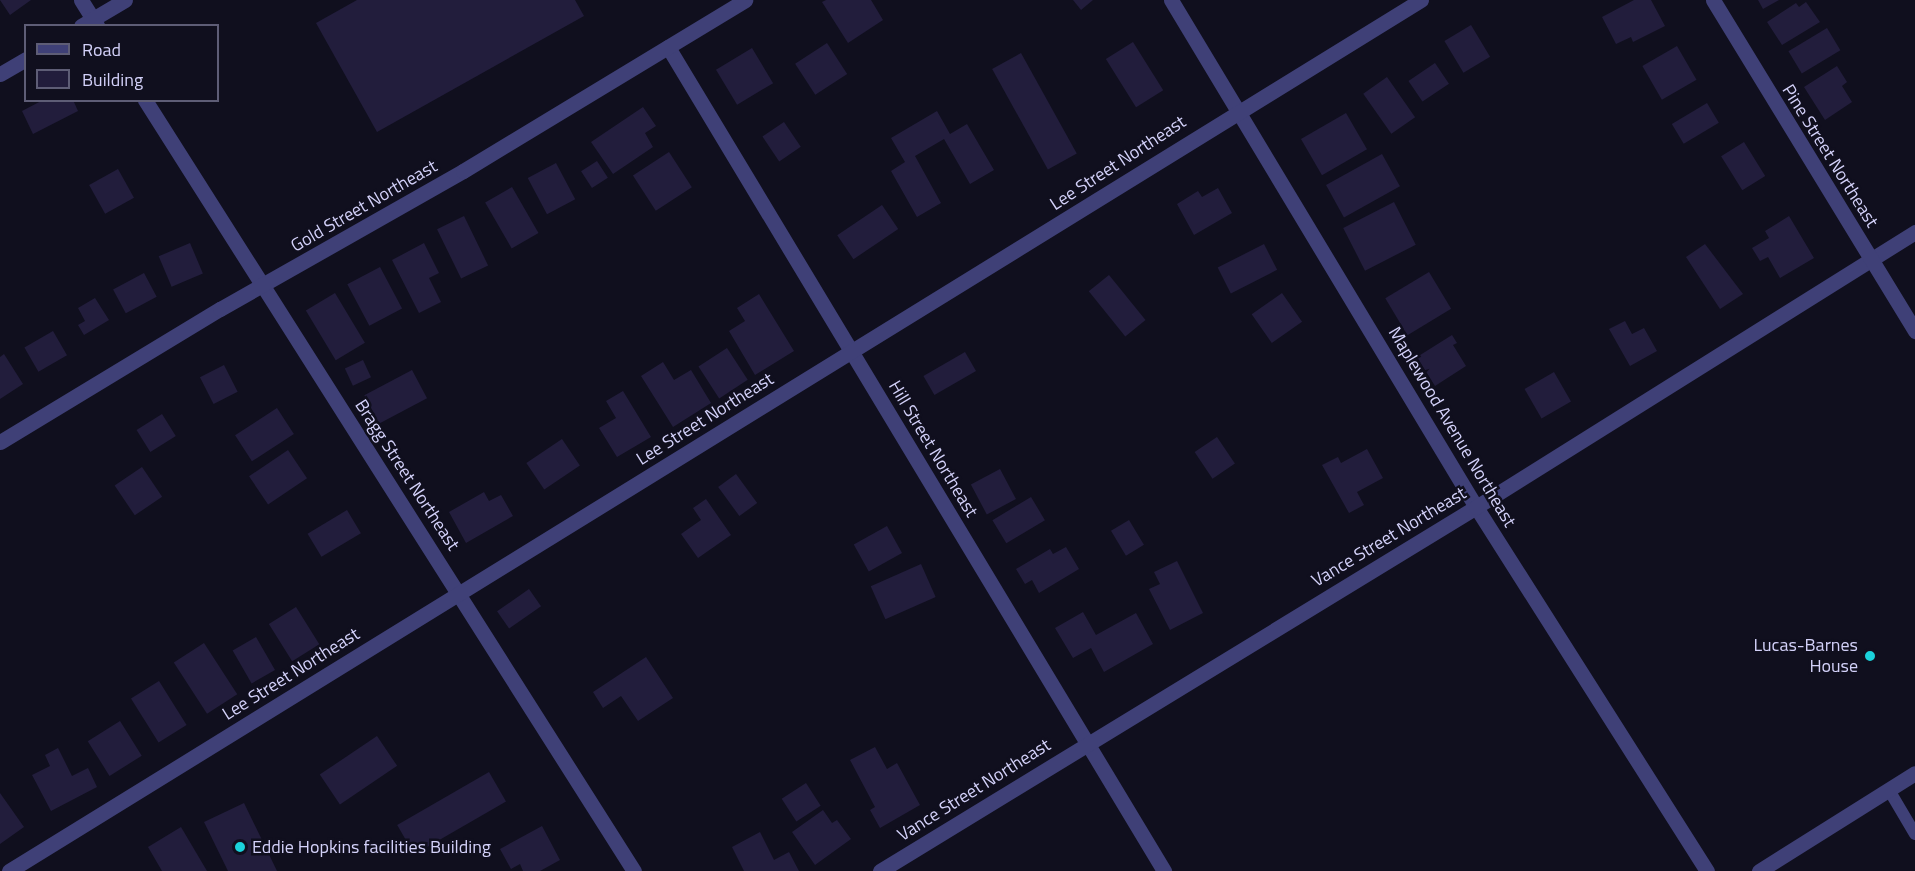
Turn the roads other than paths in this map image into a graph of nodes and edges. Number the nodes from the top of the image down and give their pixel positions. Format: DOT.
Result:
graph roads {
  1 [pos="81,0"];
  2 [pos="125,0"];
  3 [pos="745,0"];
  4 [pos="1171,0"];
  5 [pos="1421,0"];
  6 [pos="1713,0"];
  7 [pos="91,23"];
  8 [pos="668,47"];
  9 [pos="24,59"];
  10 [pos="0,74"];
  11 [pos="146,102"];
  12 [pos="1237,110"];
  13 [pos="1915,232"];
  14 [pos="1871,259"];
  15 [pos="263,285"];
  16 [pos="1915,331"];
  17 [pos="851,352"];
  18 [pos="0,442"];
  19 [pos="1476,507"];
  20 [pos="460,593"];
  21 [pos="1088,743"];
  22 [pos="1915,773"];
  23 [pos="1889,790"];
  24 [pos="1915,834"];
  25 [pos="9,871"];
  26 [pos="634,871"];
  27 [pos="880,871"];
  28 [pos="1164,871"];
  29 [pos="1707,871"];
  30 [pos="1759,871"];
  1 -- 7 [label="street"];
  2 -- 7 [label="street"];
  3 -- 8 [label="street, Gold Street Northeast"];
  4 -- 12 [label="street, Maplewood Avenue Northeast"];
  5 -- 12 [label="street, Lee Street Northeast"];
  6 -- 14 [label="street, Pine Street Northeast"];
  8 -- 15 [label="street, Gold Street Northeast"];
  8 -- 17 [label="street, Hill Street Northeast"];
  9 -- 10 [label="street"];
  11 -- 15 [label="street, Bragg Street Northeast"];
  12 -- 17 [label="street, Lee Street Northeast"];
  12 -- 19 [label="street, Maplewood Avenue Northeast"];
  13 -- 14 [label="street, Vance Street Northeast"];
  14 -- 16 [label="street, Pine Street Northeast"];
  14 -- 19 [label="street, Vance Street Northeast"];
  15 -- 18 [label="street, Gold Street Northeast"];
  15 -- 20 [label="street, Bragg Street Northeast"];
  17 -- 20 [label="street, Lee Street Northeast"];
  17 -- 21 [label="street, Hill Street Northeast"];
  19 -- 21 [label="street, Vance Street Northeast"];
  19 -- 29 [label="street, Maplewood Avenue Northeast"];
  20 -- 25 [label="street, Lee Street Northeast"];
  20 -- 26 [label="street, Bragg Street Northeast"];
  21 -- 27 [label="street, Vance Street Northeast"];
  21 -- 28 [label="street, Hill Street Northeast"];
  22 -- 23 [label="street"];
  23 -- 24 [label="lane"];
  23 -- 30 [label="street"];
}
